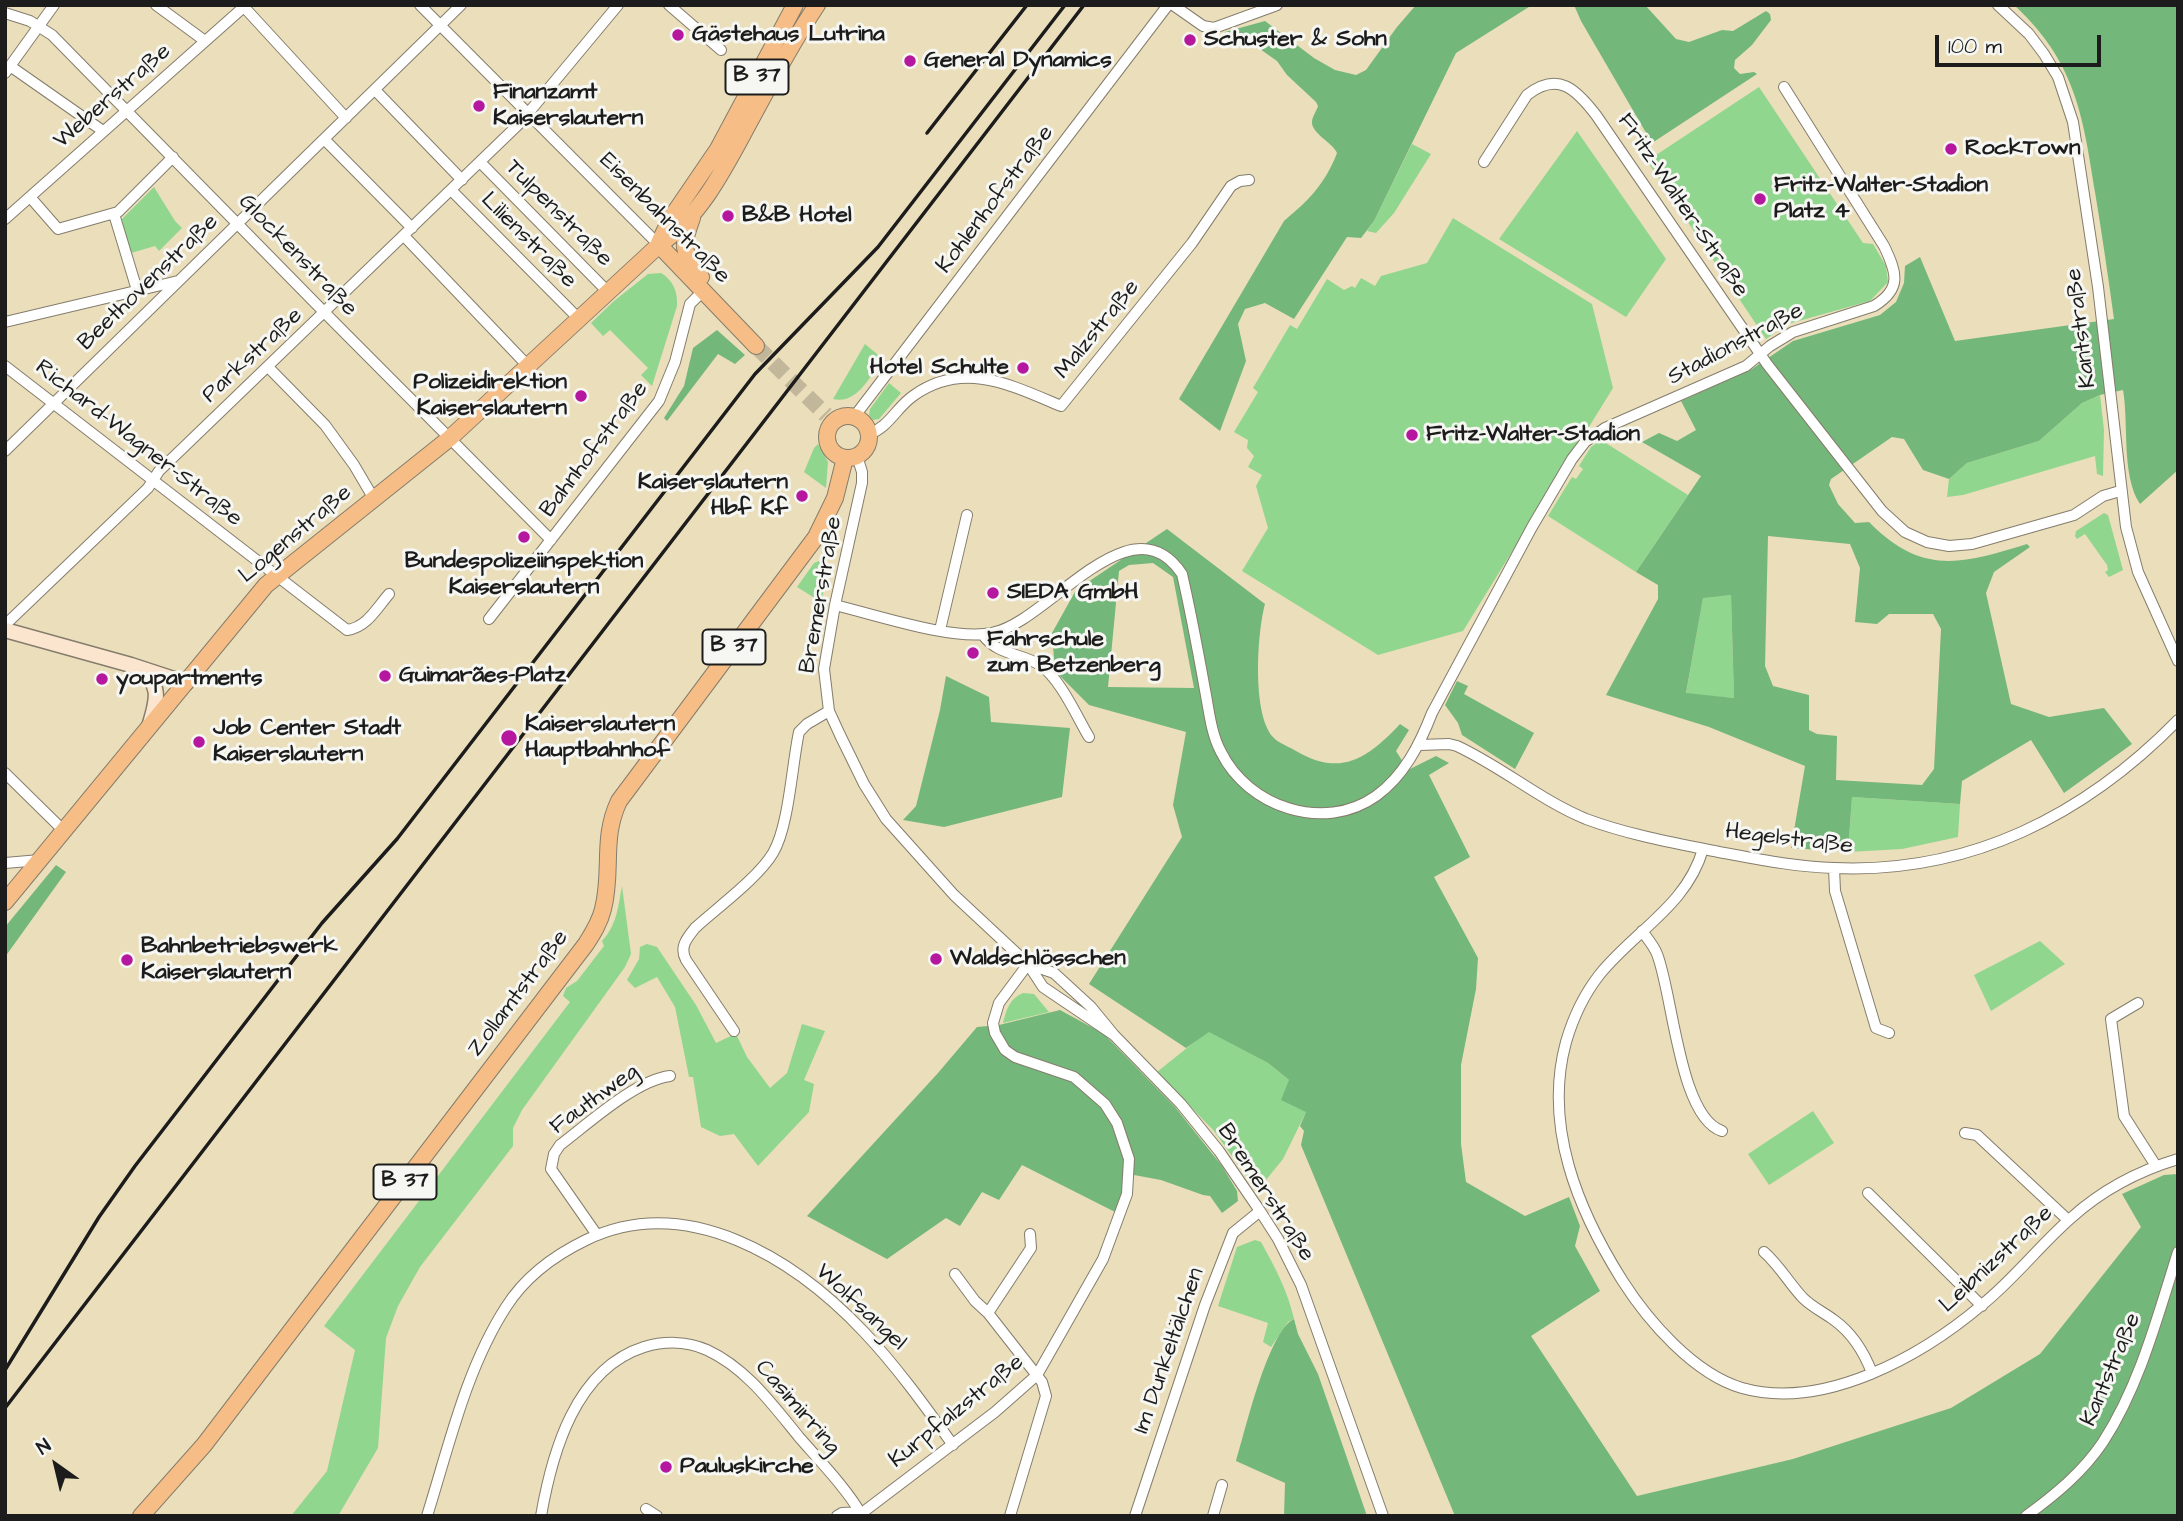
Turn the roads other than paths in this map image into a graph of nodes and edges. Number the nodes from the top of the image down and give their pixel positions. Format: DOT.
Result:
graph roads {
  1 [pos="54,5"];
  2 [pos="156,5"];
  3 [pos="420,5"];
  4 [pos="461,5"];
  5 [pos="618,5"];
  6 [pos="669,5"];
  7 [pos="795,5"];
  8 [pos="817,5"];
  9 [pos="1170,5"];
  10 [pos="1277,5"];
  11 [pos="1998,5"];
  12 [pos="245,6"];
  13 [pos="5,13"];
  14 [pos="39,26"];
  15 [pos="440,26"];
  16 [pos="205,41"];
  17 [pos="721,50"];
  18 [pos="8,70"];
  19 [pos="1784,87"];
  20 [pos="375,89"];
  21 [pos="126,110"];
  22 [pos="528,114"];
  23 [pos="346,118"];
  24 [pos="103,131"];
  25 [pos="324,139"];
  26 [pos="173,157"];
  27 [pos="480,162"];
  28 [pos="1484,162"];
  29 [pos="461,180"];
  30 [pos="1249,180"];
  31 [pos="451,190"];
  32 [pos="30,197"];
  33 [pos="114,214"];
  34 [pos="693,216"];
  35 [pos="5,219"];
  36 [pos="238,224"];
  37 [pos="408,232"];
  38 [pos="659,245"];
  39 [pos="180,280"];
  40 [pos="137,290"];
  41 [pos="703,290"];
  42 [pos="609,293"];
  43 [pos="325,313"];
  44 [pos="579,319"];
  45 [pos="5,322"];
  46 [pos="756,346"];
  47 [pos="1759,354"];
  48 [pos="5,366"];
  49 [pos="528,366"];
  50 [pos="268,367"];
  51 [pos="54,402"];
  52 [pos="854,417"];
  53 [pos="869,434"];
  54 [pos="450,438"];
  55 [pos="5,451"];
  56 [pos="851,457"];
  57 [pos="154,480"];
  58 [pos="2120,491"];
  59 [pos="374,499"];
  60 [pos="967,515"];
  61 [pos="551,540"];
  62 [pos="277,576"];
  63 [pos="389,594"];
  64 [pos="835,605"];
  65 [pos="489,619"];
  66 [pos="5,628"];
  67 [pos="940,630"];
  68 [pos="984,635"];
  69 [pos="2178,662"];
  70 [pos="131,665"];
  71 [pos="186,683"];
  72 [pos="829,711"];
  73 [pos="2178,720"];
  74 [pos="148,728"];
  75 [pos="1089,737"];
  76 [pos="1419,745"];
  77 [pos="5,773"];
  78 [pos="64,831"];
  79 [pos="1703,849"];
  80 [pos="40,860"];
  81 [pos="5,863"];
  82 [pos="1834,868"];
  83 [pos="5,902"];
  84 [pos="1642,931"];
  85 [pos="1028,964"];
  86 [pos="2138,1003"];
  87 [pos="734,1031"];
  88 [pos="1889,1033"];
  89 [pos="1114,1035"];
  90 [pos="670,1076"];
  91 [pos="1722,1131"];
  92 [pos="1965,1133"];
  93 [pos="2178,1159"];
  94 [pos="2156,1166"];
  95 [pos="1868,1193"];
  96 [pos="1260,1211"];
  97 [pos="2068,1220"];
  98 [pos="1030,1234"];
  99 [pos="597,1235"];
  100 [pos="1763,1252"];
  101 [pos="2178,1252"];
  102 [pos="955,1274"];
  103 [pos="1982,1306"];
  104 [pos="988,1313"];
  105 [pos="1872,1373"];
  106 [pos="1037,1375"];
  107 [pos="953,1445"];
  108 [pos="1223,1485"];
  109 [pos="646,1509"];
  110 [pos="860,1515"];
  111 [pos="141,1516"];
  112 [pos="427,1516"];
  113 [pos="541,1516"];
  114 [pos="657,1516"];
  115 [pos="837,1516"];
  116 [pos="1010,1516"];
  117 [pos="1135,1516"];
  118 [pos="1213,1516"];
  119 [pos="1383,1516"];
  120 [pos="2026,1516"];
  1 -- 14 [label="street"];
  2 -- 16 [label="street"];
  3 -- 15 [label="street, Eisenbahnstraße"];
  4 -- 15 [label="street, Beethovenstraße"];
  5 -- 22 [label="street, Parkstraße"];
  6 -- 17 [label="street"];
  7 -- 38 [label="main road, B 37"];
  8 -- 34 [label="main road, B 37"];
  9 -- 10 [label="street"];
  9 -- 52 [label="street, Kohlenhofstraße"];
  11 -- 58 [label="street, Kantstraße"];
  12 -- 16 [label="street, Weberstraße"];
  12 -- 23 [label="street"];
  13 -- 14 [label="street, Glockenstraße"];
  14 -- 18 [label="street"];
  14 -- 21 [label="street, Glockenstraße"];
  15 -- 20 [label="street, Beethovenstraße"];
  15 -- 22 [label="street, Eisenbahnstraße"];
  16 -- 21 [label="street, Weberstraße"];
  18 -- 24 [label="street"];
  19 -- 47 [label="street, Stadionstraße"];
  20 -- 23 [label="street, Beethovenstraße"];
  20 -- 29 [label="street"];
  21 -- 24 [label="street, Weberstraße"];
  21 -- 26 [label="street, Glockenstraße"];
  22 -- 27 [label="street, Parkstraße"];
  22 -- 38 [label="street, Eisenbahnstraße"];
  23 -- 25 [label="street, Beethovenstraße"];
  24 -- 32 [label="street, Weberstraße"];
  25 -- 36 [label="street, Beethovenstraße"];
  25 -- 37 [label="street"];
  26 -- 33 [label="street"];
  26 -- 36 [label="street, Glockenstraße"];
  27 -- 29 [label="street, Parkstraße"];
  27 -- 42 [label="street, Tulpenstraße"];
  28 -- 47 [label="street, Fritz-Walter-Straße"];
  29 -- 31 [label="street, Parkstraße"];
  30 -- 53 [label="street, Malzstraße"];
  31 -- 37 [label="street, Parkstraße"];
  31 -- 44 [label="street, Lilienstraße"];
  32 -- 33 [label="street"];
  32 -- 35 [label="street, Weberstraße"];
  33 -- 40 [label="street"];
  34 -- 38 [label="main road, B 37"];
  34 -- 41 [label="main road, B 37"];
  36 -- 39 [label="street, Beethovenstraße"];
  36 -- 43 [label="street, Glockenstraße"];
  37 -- 43 [label="street, Parkstraße"];
  37 -- 49 [label="street"];
  38 -- 41 [label="main road, Eisenbahnstraße / B 37"];
  38 -- 42 [label="main road, Logenstraße / B 37"];
  39 -- 40 [label="street"];
  39 -- 51 [label="street, Beethovenstraße"];
  40 -- 45 [label="street"];
  41 -- 46 [label="main road, Eisenbahnstraße / B 37"];
  41 -- 61 [label="street, Bahnhofstraße"];
  42 -- 44 [label="main road, Logenstraße / B 37"];
  43 -- 50 [label="street, Parkstraße"];
  43 -- 54 [label="street, Glockenstraße"];
  44 -- 49 [label="main road, Logenstraße / B 37"];
  47 -- 58 [label="street, Fritz-Walter-Straße"];
  47 -- 76 [label="street, Stadionstraße"];
  48 -- 51 [label="street, Richard-Wagner-Straße"];
  49 -- 54 [label="main road, Logenstraße / B 37"];
  50 -- 57 [label="street, Parkstraße"];
  50 -- 59 [label="street"];
  51 -- 55 [label="street, Beethovenstraße"];
  51 -- 57 [label="street, Richard-Wagner-Straße"];
  52 -- 53 [label="main road"];
  52 -- 56 [label="main road"];
  53 -- 56 [label="main road"];
  54 -- 59 [label="main road, Logenstraße / B 37"];
  54 -- 61 [label="street, Glockenstraße"];
  56 -- 64 [label="street, Bremerstraße"];
  56 -- 111 [label="main road, Zollamtstraße / B 37"];
  57 -- 62 [label="street, Richard-Wagner-Straße"];
  57 -- 66 [label="street, Parkstraße"];
  58 -- 69 [label="street, Kantstraße"];
  59 -- 62 [label="main road, Logenstraße / B 37"];
  60 -- 67 [label="street"];
  61 -- 65 [label="street, Bahnhofstraße"];
  62 -- 63 [label="street, Richard-Wagner-Straße"];
  62 -- 71 [label="main road, Logenstraße / B 37"];
  64 -- 67 [label="street"];
  64 -- 72 [label="street, Bremerstraße"];
  66 -- 70 [label="street"];
  67 -- 68 [label="street"];
  68 -- 75 [label="street"];
  68 -- 76 [label="street, Stadionstraße"];
  70 -- 71 [label="street"];
  70 -- 74 [label="street"];
  71 -- 74 [label="main road, Logenstraße / B 37"];
  72 -- 85 [label="street, Bremerstraße"];
  72 -- 87 [label="street"];
  73 -- 82 [label="street, Hegelstraße"];
  74 -- 78 [label="main road, Logenstraße / B 37"];
  76 -- 79 [label="street, Hegelstraße"];
  77 -- 78 [label="street"];
  78 -- 80 [label="main road, Logenstraße / B 37"];
  79 -- 82 [label="street, Hegelstraße"];
  79 -- 84 [label="street, Leibnizstraße"];
  80 -- 81 [label="street"];
  80 -- 83 [label="main road, Logenstraße / B 37"];
  82 -- 88 [label="street"];
  84 -- 91 [label="street"];
  84 -- 105 [label="street, Leibnizstraße"];
  85 -- 89 [label="street, Bremerstraße"];
  85 -- 89 [label="street, Bremerstraße"];
  85 -- 106 [label="street, Kurpfalzstraße"];
  86 -- 94 [label="street"];
  89 -- 96 [label="street, Bremerstraße"];
  90 -- 99 [label="street, Fauthweg"];
  92 -- 97 [label="street"];
  93 -- 94 [label="street, Leibnizstraße"];
  94 -- 97 [label="street, Leibnizstraße"];
  95 -- 103 [label="street"];
  96 -- 117 [label="street, Im Dunkeltälchen"];
  96 -- 119 [label="street, Bremerstraße"];
  97 -- 103 [label="street, Leibnizstraße"];
  98 -- 104 [label="street"];
  99 -- 107 [label="street, Wolfsangel"];
  99 -- 112 [label="street, Wolfsangel"];
  100 -- 105 [label="street"];
  101 -- 120 [label="street, Kantstraße"];
  102 -- 104 [label="street"];
  103 -- 105 [label="street, Leibnizstraße"];
  104 -- 106 [label="street"];
  106 -- 107 [label="street, Kurpfalzstraße"];
  106 -- 116 [label="street"];
  107 -- 110 [label="street, Kurpfalzstraße"];
  108 -- 118 [label="street"];
  109 -- 114 [label="street"];
  110 -- 113 [label="street, Casimirring"];
  110 -- 115 [label="street, Kurpfalzstraße"];
}
